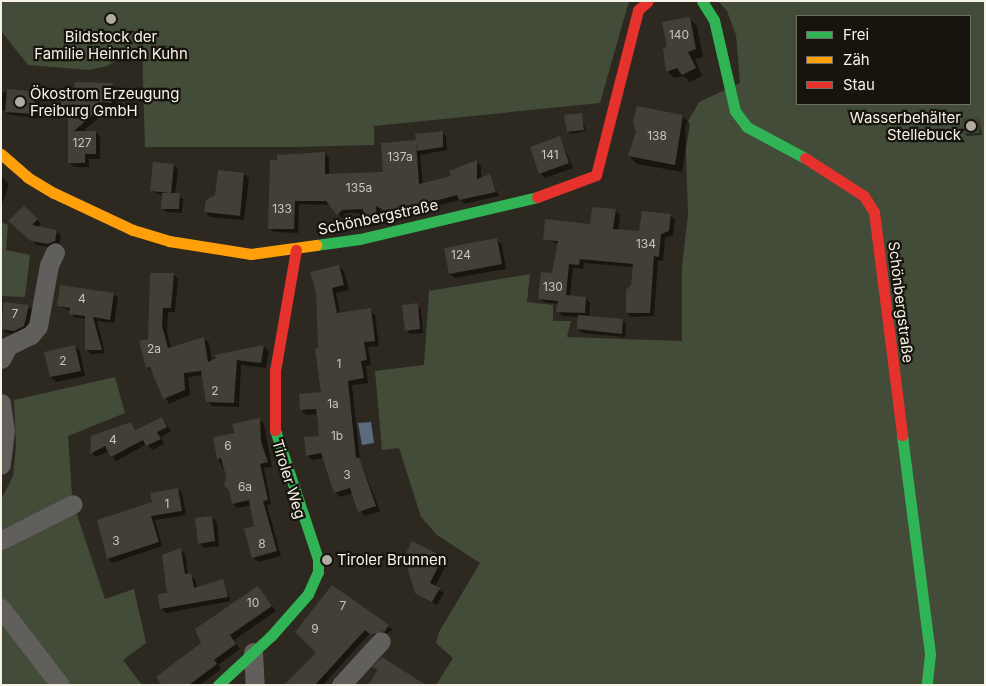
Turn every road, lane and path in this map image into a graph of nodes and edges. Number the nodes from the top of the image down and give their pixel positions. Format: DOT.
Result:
graph roads {
  1 [pos="648,1"];
  2 [pos="702,1"];
  3 [pos="1,154"];
  4 [pos="296,250"];
  5 [pos="55,252"];
  6 [pos="4,350"];
  7 [pos="1,403"];
  8 [pos="1,465"];
  9 [pos="73,504"];
  10 [pos="1,540"];
  11 [pos="1,608"];
  12 [pos="381,641"];
  13 [pos="253,652"];
  14 [pos="60,685"];
  15 [pos="218,685"];
  16 [pos="255,685"];
  17 [pos="341,685"];
  18 [pos="927,685"];
  1 -- 4 [label="street, Schönbergstraße"];
  2 -- 18 [label="street, Schönbergstraße"];
  3 -- 4 [label="street, Schönbergstraße"];
  4 -- 13 [label="street, Tiroler Weg"];
  5 -- 6 [label="street"];
  7 -- 8 [label="street"];
  9 -- 10 [label="street"];
  11 -- 14 [label="street"];
  12 -- 17 [label="street"];
  13 -- 15 [label="street, Tiroler Weg"];
  13 -- 16 [label="street"];
}
